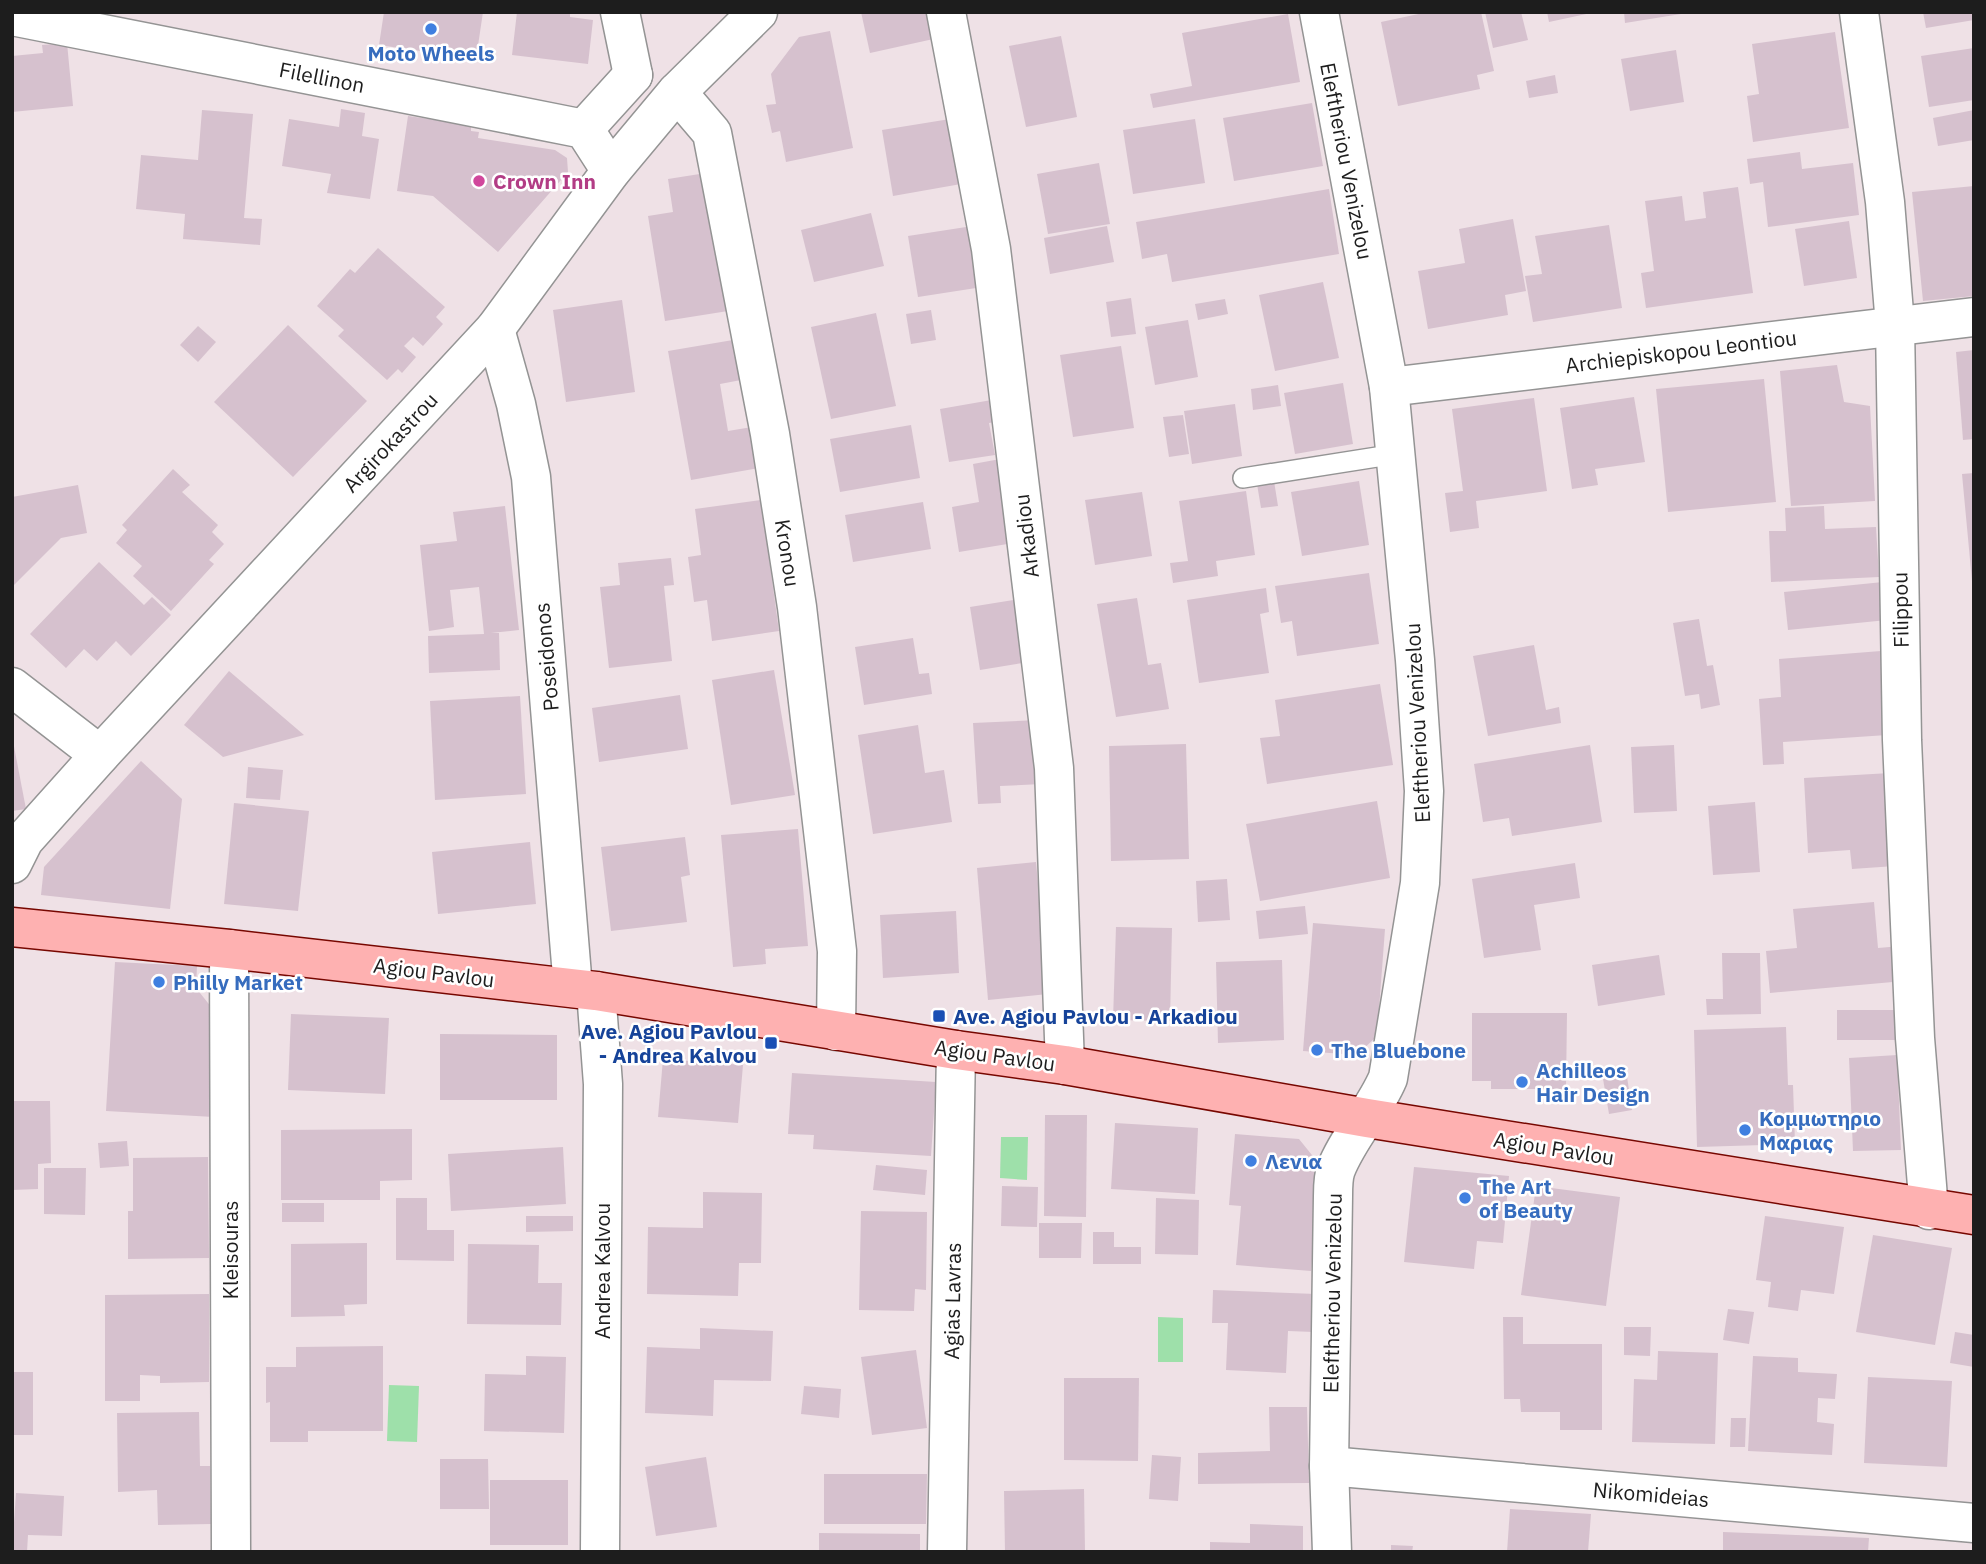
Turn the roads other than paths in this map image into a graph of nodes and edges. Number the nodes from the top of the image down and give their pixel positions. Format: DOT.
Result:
graph roads {
  1 [pos="620,12"];
  2 [pos="758,12"];
  3 [pos="946,12"];
  4 [pos="1319,12"];
  5 [pos="1859,12"];
  6 [pos="12,16"];
  7 [pos="634,75"];
  8 [pos="679,90"];
  9 [pos="584,129"];
  10 [pos="611,171"];
  11 [pos="1974,317"];
  12 [pos="1895,324"];
  13 [pos="495,329"];
  14 [pos="1389,387"];
  15 [pos="1396,454"];
  16 [pos="1243,478"];
  17 [pos="12,687"];
  18 [pos="100,755"];
  19 [pos="12,864"];
  20 [pos="12,927"];
  21 [pos="229,949"];
  22 [pos="584,990"];
  23 [pos="836,1031"];
  24 [pos="956,1050"];
  25 [pos="1065,1065"];
  26 [pos="1367,1118"];
  27 [pos="1929,1210"];
  28 [pos="1974,1215"];
  29 [pos="1329,1466"];
  30 [pos="1970,1519"];
  31 [pos="232,1552"];
  32 [pos="600,1552"];
  33 [pos="947,1552"];
  34 [pos="1332,1552"];
  1 -- 7 [label="street"];
  2 -- 8 [label="street, Argirokastrou"];
  3 -- 25 [label="street, Arkadiou"];
  4 -- 14 [label="street, Eleftheriou Venizelou"];
  5 -- 12 [label="street, Filippou"];
  6 -- 9 [label="street, Filellinon"];
  7 -- 8 [label="street"];
  7 -- 9 [label="street"];
  8 -- 10 [label="street, Argirokastrou"];
  8 -- 23 [label="street, Kronou"];
  9 -- 10 [label="street"];
  10 -- 13 [label="street, Argirokastrou"];
  11 -- 12 [label="street, Archiepiskopou Leontiou"];
  12 -- 14 [label="street, Archiepiskopou Leontiou"];
  12 -- 27 [label="street, Filippou"];
  13 -- 18 [label="street, Argirokastrou"];
  13 -- 22 [label="street, Poseidonos"];
  14 -- 15 [label="street, Eleftheriou Venizelou"];
  15 -- 16 [label="lane"];
  15 -- 26 [label="street, Eleftheriou Venizelou"];
  17 -- 18 [label="street"];
  18 -- 19 [label="street, Argirokastrou"];
  20 -- 21 [label="main road, Agiou Pavlou"];
  21 -- 22 [label="main road, Agiou Pavlou"];
  21 -- 31 [label="street, Kleisouras"];
  22 -- 23 [label="main road, Agiou Pavlou"];
  22 -- 32 [label="street, Andrea Kalvou"];
  23 -- 24 [label="main road, Agiou Pavlou"];
  24 -- 25 [label="main road, Agiou Pavlou"];
  24 -- 33 [label="street, Agias Lavras"];
  25 -- 26 [label="main road, Agiou Pavlou"];
  26 -- 27 [label="main road, Agiou Pavlou"];
  26 -- 29 [label="street, Eleftheriou Venizelou"];
  27 -- 28 [label="main road, Agiou Pavlou"];
  29 -- 30 [label="street, Nikomideias"];
  29 -- 34 [label="street, Eleftheriou Venizelou"];
}
